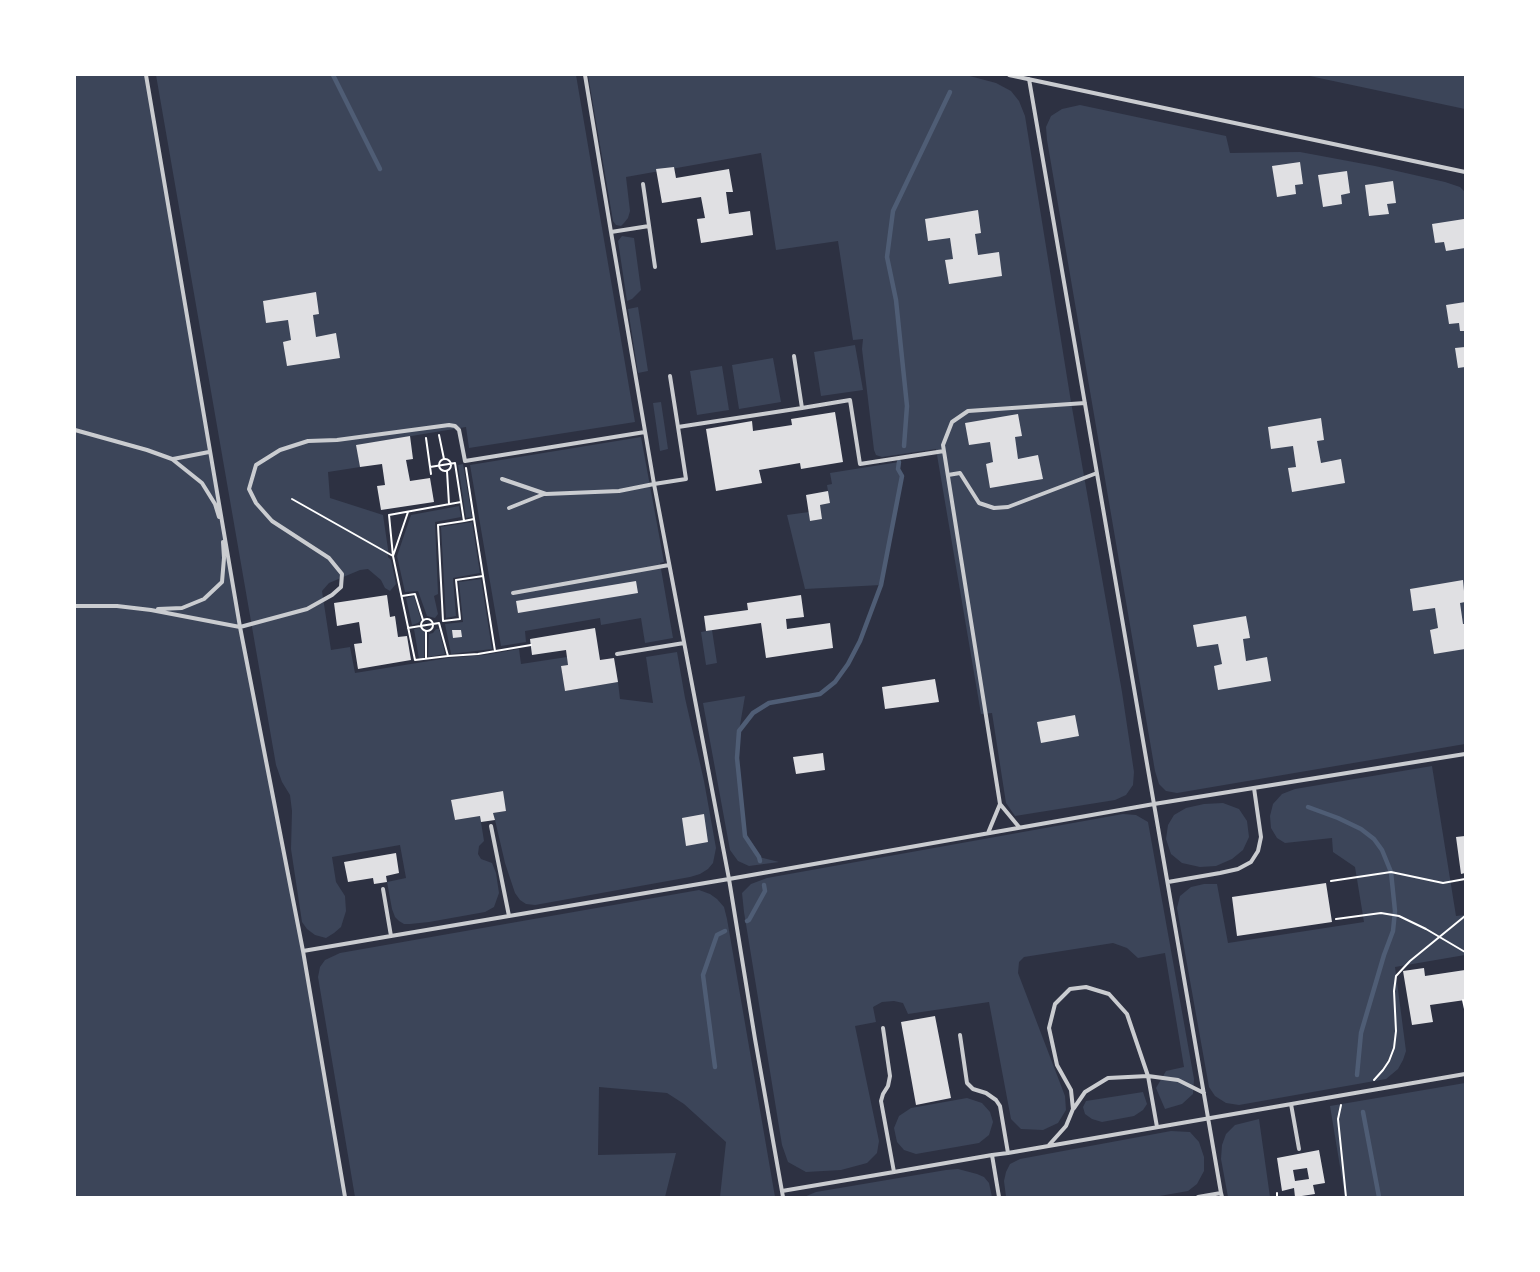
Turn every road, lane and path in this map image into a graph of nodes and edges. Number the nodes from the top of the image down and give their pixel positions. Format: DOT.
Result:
graph roads {
  1 [pos="146,75"];
  2 [pos="585,75"];
  3 [pos="1009,75"];
  4 [pos="1029,80"];
  5 [pos="1465,171"];
  6 [pos="643,184"];
  7 [pos="649,226"];
  8 [pos="611,232"];
  9 [pos="655,267"];
  10 [pos="794,356"];
  11 [pos="670,376"];
  12 [pos="1085,402"];
  13 [pos="802,408"];
  14 [pos="437,426"];
  15 [pos="678,428"];
  16 [pos="75,430"];
  17 [pos="645,432"];
  18 [pos="426,438"];
  19 [pos="944,451"];
  20 [pos="210,453"];
  21 [pos="172,459"];
  22 [pos="444,459"];
  23 [pos="465,461"];
  24 [pos="451,464"];
  25 [pos="439,466"];
  26 [pos="430,467"];
  27 [pos="447,470"];
  28 [pos="1097,473"];
  29 [pos="431,474"];
  30 [pos="948,475"];
  31 [pos="502,479"];
  32 [pos="654,484"];
  33 [pos="546,494"];
  34 [pos="292,499"];
  35 [pos="460,502"];
  36 [pos="449,504"];
  37 [pos="509,508"];
  38 [pos="408,512"];
  39 [pos="474,519"];
  40 [pos="464,521"];
  41 [pos="223,529"];
  42 [pos="393,556"];
  43 [pos="669,565"];
  44 [pos="483,576"];
  45 [pos="513,593"];
  46 [pos="402,596"];
  47 [pos="75,606"];
  48 [pos="151,609"];
  49 [pos="423,620"];
  50 [pos="433,624"];
  51 [pos="421,626"];
  52 [pos="240,627"];
  53 [pos="408,628"];
  54 [pos="426,631"];
  55 [pos="684,643"];
  56 [pos="531,645"];
  57 [pos="495,651"];
  58 [pos="618,654"];
  59 [pos="448,656"];
  60 [pos="426,659"];
  61 [pos="1465,754"];
  62 [pos="1254,788"];
  63 [pos="1000,804"];
  64 [pos="1154,804"];
  65 [pos="491,826"];
  66 [pos="1019,828"];
  67 [pos="988,833"];
  68 [pos="729,879"];
  69 [pos="1465,879"];
  70 [pos="1331,880"];
  71 [pos="1168,882"];
  72 [pos="383,890"];
  73 [pos="509,916"];
  74 [pos="1465,916"];
  75 [pos="1336,919"];
  76 [pos="391,936"];
  77 [pos="1440,937"];
  78 [pos="303,951"];
  79 [pos="1465,952"];
  80 [pos="1463,1000"];
  81 [pos="1465,1009"];
  82 [pos="883,1028"];
  83 [pos="960,1035"];
  84 [pos="1465,1074"];
  85 [pos="1148,1076"];
  86 [pos="1364,1091"];
  87 [pos="1204,1093"];
  88 [pos="1343,1095"];
  89 [pos="1291,1104"];
  90 [pos="1073,1109"];
  91 [pos="1208,1118"];
  92 [pos="1157,1127"];
  93 [pos="1049,1146"];
  94 [pos="1299,1149"];
  95 [pos="1008,1153"];
  96 [pos="992,1155"];
  97 [pos="894,1172"];
  98 [pos="782,1194"];
  99 [pos="1222,1195"];
  100 [pos="345,1197"];
  101 [pos="999,1197"];
  102 [pos="1198,1197"];
  103 [pos="1346,1197"];
  1 -- 20 [label="lane"];
  2 -- 8 [label="lane"];
  3 -- 4 [label="lane"];
  4 -- 5 [label="lane"];
  4 -- 12 [label="lane"];
  6 -- 7 [label="lane"];
  7 -- 8 [label="lane"];
  7 -- 9 [label="lane"];
  8 -- 17 [label="lane"];
  10 -- 13 [label="lane"];
  11 -- 15 [label="lane"];
  12 -- 19 [label="lane"];
  12 -- 28 [label="lane"];
  13 -- 15 [label="lane"];
  13 -- 19 [label="lane"];
  14 -- 22 [label="path"];
  14 -- 23 [label="lane"];
  14 -- 52 [label="lane"];
  15 -- 32 [label="lane"];
  16 -- 21 [label="lane"];
  17 -- 23 [label="lane"];
  17 -- 32 [label="lane"];
  18 -- 26 [label="path"];
  19 -- 30 [label="lane"];
  20 -- 21 [label="lane"];
  20 -- 41 [label="lane"];
  21 -- 41 [label="lane"];
  22 -- 24 [label="path"];
  22 -- 25 [label="path"];
  23 -- 39 [label="path"];
  24 -- 25 [label="path"];
  24 -- 27 [label="path"];
  24 -- 35 [label="path"];
  25 -- 26 [label="path"];
  25 -- 27 [label="path"];
  26 -- 29 [label="path"];
  27 -- 36 [label="path"];
  28 -- 30 [label="lane"];
  28 -- 64 [label="lane"];
  30 -- 63 [label="lane"];
  31 -- 33 [label="lane"];
  32 -- 33 [label="lane"];
  32 -- 43 [label="lane"];
  33 -- 37 [label="lane"];
  34 -- 42 [label="path"];
  35 -- 36 [label="path"];
  35 -- 40 [label="path"];
  36 -- 38 [label="path"];
  38 -- 42 [label="path"];
  38 -- 42 [label="path"];
  39 -- 40 [label="path"];
  39 -- 44 [label="path"];
  40 -- 44 [label="path"];
  41 -- 48 [label="lane"];
  41 -- 52 [label="lane"];
  42 -- 46 [label="path"];
  43 -- 45 [label="lane"];
  43 -- 55 [label="lane"];
  44 -- 57 [label="path"];
  46 -- 49 [label="path"];
  46 -- 53 [label="path"];
  47 -- 48 [label="lane"];
  48 -- 52 [label="lane"];
  49 -- 50 [label="path"];
  49 -- 51 [label="path"];
  50 -- 51 [label="path"];
  50 -- 54 [label="path"];
  50 -- 59 [label="path"];
  51 -- 53 [label="path"];
  51 -- 54 [label="path"];
  52 -- 78 [label="lane"];
  53 -- 60 [label="path"];
  54 -- 60 [label="path"];
  55 -- 58 [label="lane"];
  55 -- 68 [label="lane"];
  56 -- 57 [label="path"];
  57 -- 59 [label="path"];
  59 -- 60 [label="path"];
  61 -- 62 [label="lane"];
  62 -- 64 [label="lane"];
  62 -- 71 [label="lane"];
  63 -- 66 [label="lane"];
  63 -- 67 [label="lane"];
  64 -- 66 [label="lane"];
  64 -- 71 [label="lane"];
  65 -- 73 [label="lane"];
  66 -- 67 [label="lane"];
  67 -- 68 [label="lane"];
  68 -- 73 [label="lane"];
  68 -- 98 [label="lane"];
  69 -- 70 [label="path"];
  71 -- 87 [label="lane"];
  72 -- 76 [label="lane"];
  73 -- 76 [label="lane"];
  74 -- 77 [label="path"];
  75 -- 77 [label="path"];
  76 -- 78 [label="lane"];
  77 -- 79 [label="path"];
  77 -- 86 [label="path"];
  78 -- 100 [label="lane"];
  80 -- 81 [label="path"];
  82 -- 97 [label="lane"];
  83 -- 95 [label="lane"];
  84 -- 86 [label="lane"];
  85 -- 87 [label="lane"];
  85 -- 90 [label="lane"];
  85 -- 90 [label="lane"];
  85 -- 92 [label="lane"];
  86 -- 88 [label="lane"];
  87 -- 91 [label="lane"];
  88 -- 89 [label="lane"];
  88 -- 103 [label="path"];
  89 -- 91 [label="lane"];
  89 -- 94 [label="lane"];
  90 -- 93 [label="lane"];
  91 -- 92 [label="lane"];
  91 -- 99 [label="lane"];
  92 -- 93 [label="lane"];
  93 -- 95 [label="lane"];
  95 -- 96 [label="lane"];
  96 -- 97 [label="lane"];
  96 -- 101 [label="lane"];
  97 -- 98 [label="lane"];
  99 -- 102 [label="lane"];
}
